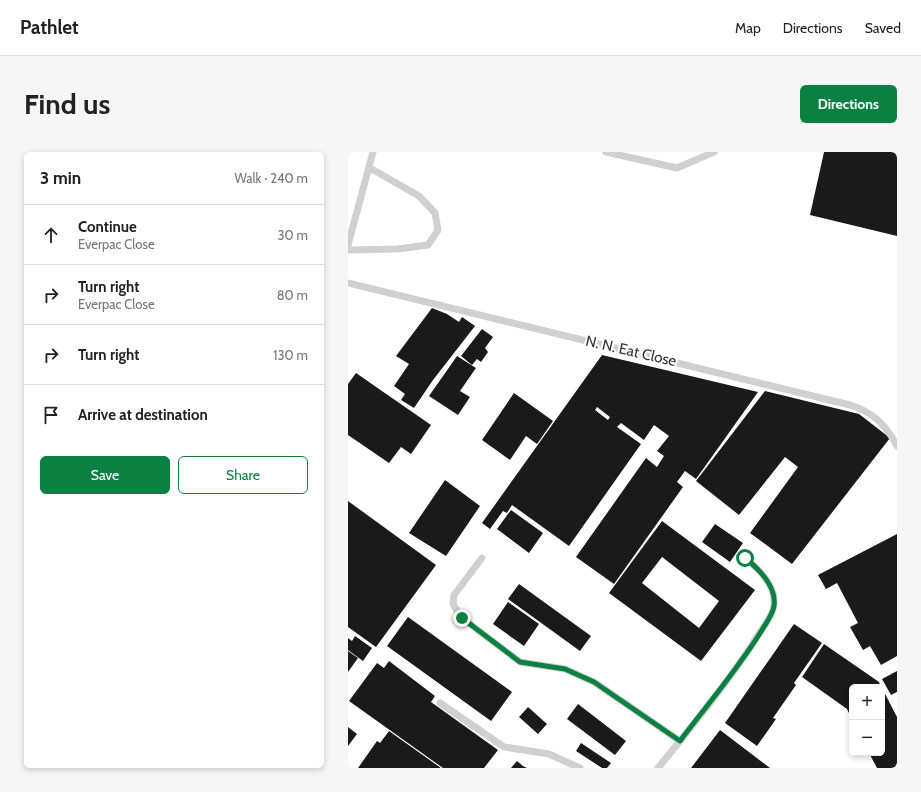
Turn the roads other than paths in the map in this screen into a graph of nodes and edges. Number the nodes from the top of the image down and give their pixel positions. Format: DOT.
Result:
graph roads {
  1 [pos="373,152"];
  2 [pos="606,152"];
  3 [pos="714,152"];
  4 [pos="370,168"];
  5 [pos="348,245"];
  6 [pos="348,250"];
  7 [pos="348,283"];
  8 [pos="897,446"];
  9 [pos="482,558"];
  10 [pos="745,558"];
  11 [pos="440,702"];
  12 [pos="680,741"];
  13 [pos="580,768"];
  14 [pos="658,768"];
  1 -- 4 [label="lane"];
  2 -- 3 [label="lane"];
  4 -- 5 [label="lane"];
  4 -- 6 [label="lane"];
  7 -- 8 [label="lane, N. N. Eat Close"];
  9 -- 12 [label="lane"];
  10 -- 12 [label="lane"];
  11 -- 13 [label="lane"];
  12 -- 14 [label="lane"];
}
